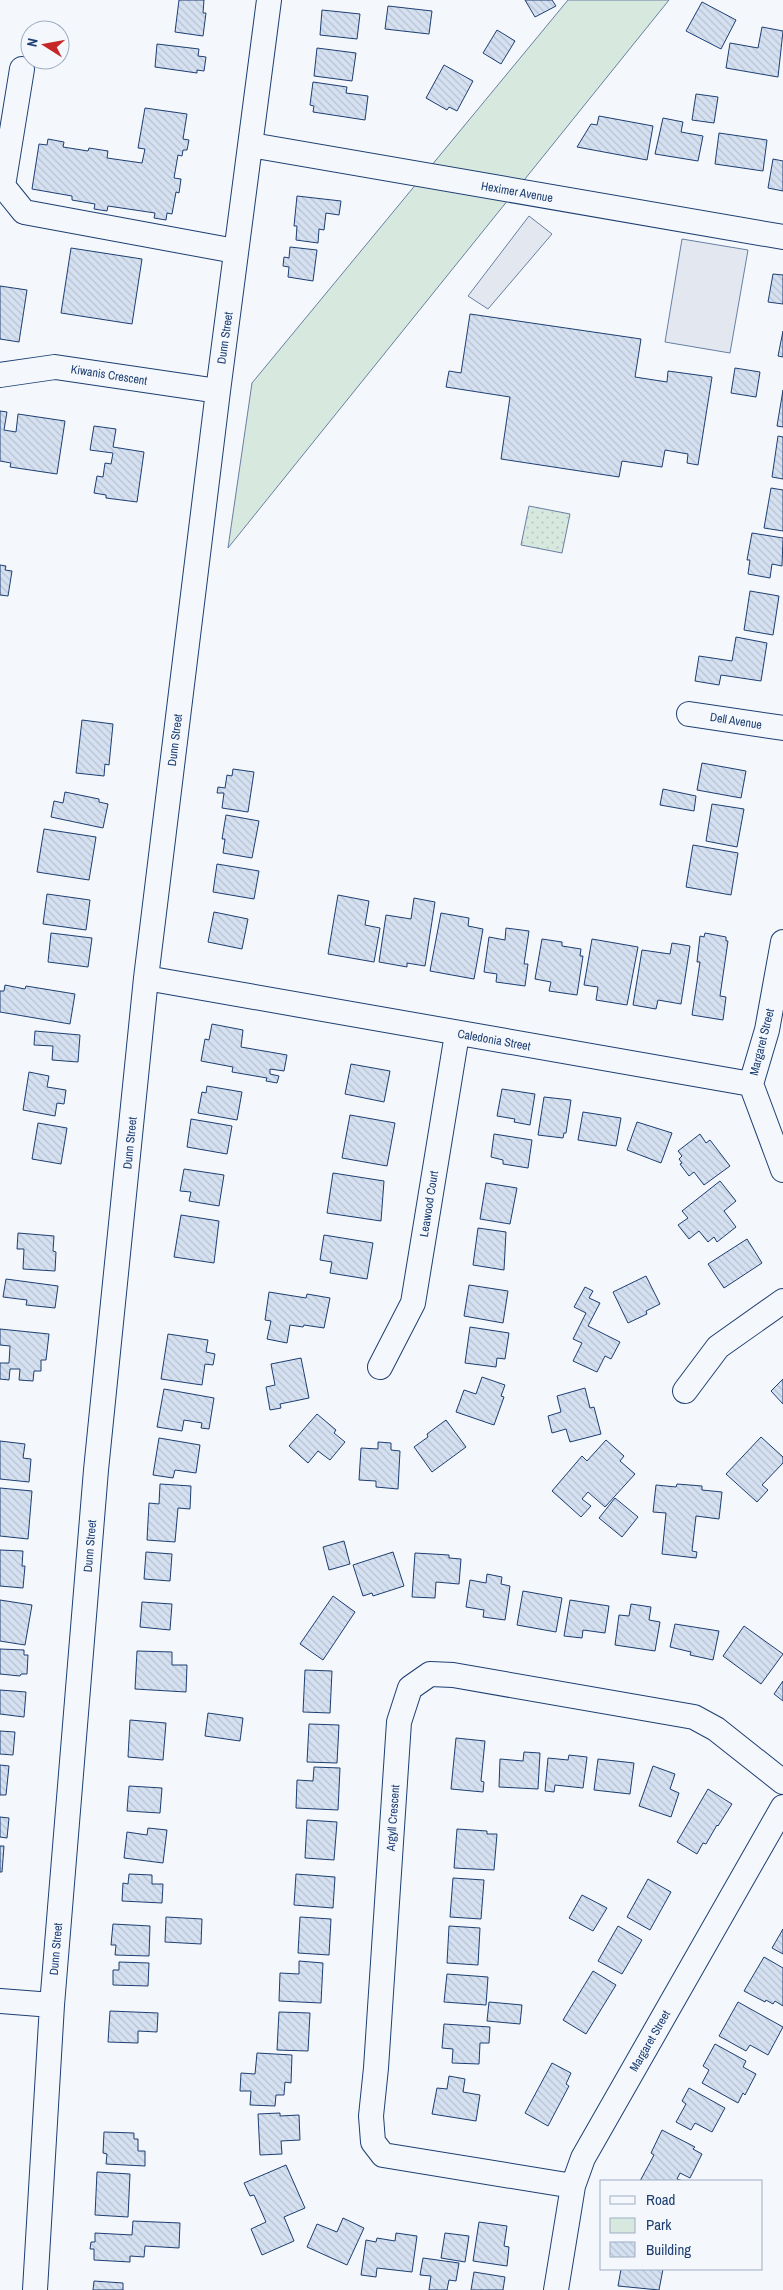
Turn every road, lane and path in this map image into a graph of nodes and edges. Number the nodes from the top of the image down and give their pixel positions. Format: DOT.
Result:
graph roads {
  1 [pos="269,0"];
  2 [pos="22,70"];
  3 [pos="251,145"];
  4 [pos="783,237"];
  5 [pos="236,251"];
  6 [pos="0,376"];
  7 [pos="218,392"];
  8 [pos="689,714"];
  9 [pos="783,728"];
  10 [pos="783,942"];
  11 [pos="146,978"];
  12 [pos="457,1034"];
  13 [pos="751,1084"];
  14 [pos="783,1170"];
  15 [pos="783,1301"];
  16 [pos="380,1367"];
  17 [pos="685,1391"];
  18 [pos="783,1782"];
  19 [pos="783,1807"];
  20 [pos="0,2000"];
  21 [pos="52,2006"];
  22 [pos="573,2186"];
  23 [pos="35,2290"];
  24 [pos="556,2290"];
  1 -- 3 [label="street, Dunn Street"];
  2 -- 5 [label="street"];
  3 -- 4 [label="street, Heximer Avenue"];
  3 -- 5 [label="street, Dunn Street"];
  5 -- 7 [label="street, Dunn Street"];
  6 -- 7 [label="street, Kiwanis Crescent"];
  7 -- 11 [label="street, Dunn Street"];
  8 -- 9 [label="street, Dell Avenue"];
  10 -- 13 [label="street, Margaret Street"];
  11 -- 12 [label="street, Caledonia Street"];
  11 -- 21 [label="street, Dunn Street"];
  12 -- 13 [label="street, Caledonia Street"];
  12 -- 16 [label="street, Leawood Court"];
  13 -- 14 [label="street"];
  15 -- 17 [label="street"];
  18 -- 22 [label="street, Argyll Crescent"];
  19 -- 22 [label="street, Margaret Street"];
  20 -- 21 [label="street"];
  21 -- 23 [label="street, Dunn Street"];
  22 -- 24 [label="street, Margaret Street"];
}
